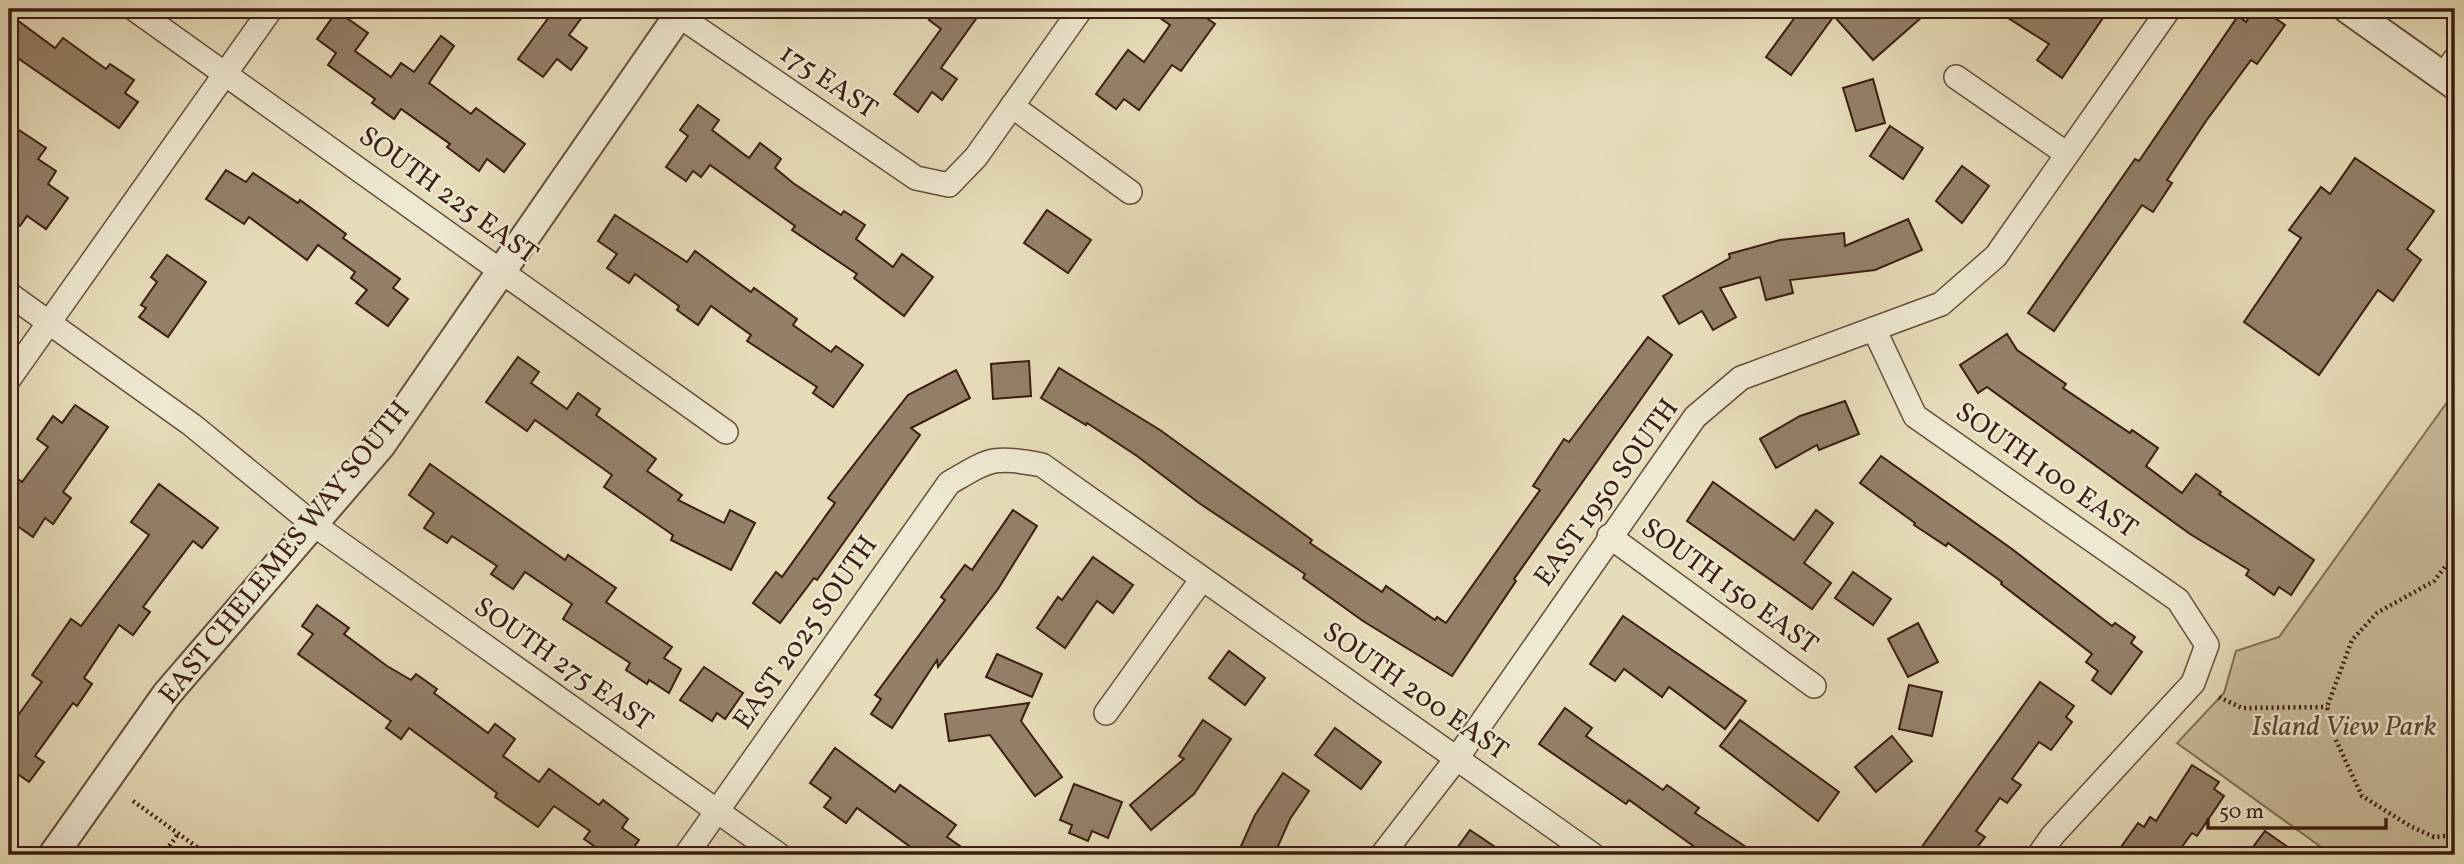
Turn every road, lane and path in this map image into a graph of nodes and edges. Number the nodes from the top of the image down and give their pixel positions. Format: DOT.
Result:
graph roads {
  1 [pos="134,9"];
  2 [pos="271,9"];
  3 [pos="1081,9"];
  4 [pos="2169,9"];
  5 [pos="2348,9"];
  6 [pos="680,12"];
  7 [pos="2451,73"];
  8 [pos="226,74"];
  9 [pos="1956,77"];
  10 [pos="1012,106"];
  11 [pos="2067,155"];
  12 [pos="1130,192"];
  13 [pos="500,270"];
  14 [pos="9,294"];
  15 [pos="48,322"];
  16 [pos="1874,329"];
  17 [pos="9,379"];
  18 [pos="726,432"];
  19 [pos="989,459"];
  20 [pos="313,524"];
  21 [pos="1609,536"];
  22 [pos="2455,554"];
  23 [pos="1202,579"];
  24 [pos="1814,686"];
  25 [pos="2219,697"];
  26 [pos="2326,707"];
  27 [pos="1106,713"];
  28 [pos="1457,758"];
  29 [pos="133,801"];
  30 [pos="717,811"];
  31 [pos="178,834"];
  32 [pos="2455,835"];
  33 [pos="53,855"];
  34 [pos="163,855"];
  35 [pos="208,855"];
  36 [pos="686,855"];
  37 [pos="779,855"];
  38 [pos="1382,855"];
  39 [pos="1593,855"];
  40 [pos="2039,855"];
  1 -- 8 [label="street, SOUTH 225 EAST"];
  2 -- 8 [label="street"];
  3 -- 10 [label="street"];
  4 -- 11 [label="street, EAST 1950 SOUTH"];
  5 -- 7 [label="street"];
  6 -- 10 [label="street, 175 EAST"];
  6 -- 13 [label="street, EAST CHELEMES WAY SOUTH"];
  8 -- 13 [label="street, SOUTH 225 EAST"];
  8 -- 15 [label="street"];
  9 -- 11 [label="street"];
  10 -- 12 [label="street"];
  11 -- 16 [label="street, EAST 1950 SOUTH"];
  13 -- 18 [label="street, SOUTH 225 EAST"];
  13 -- 20 [label="street, EAST CHELEMES WAY SOUTH"];
  14 -- 15 [label="street, SOUTH 275 EAST"];
  15 -- 17 [label="street"];
  15 -- 20 [label="street, SOUTH 275 EAST"];
  16 -- 21 [label="street, EAST 1950 SOUTH"];
  16 -- 40 [label="street, SOUTH 100 EAST"];
  19 -- 23 [label="street, SOUTH 200 EAST"];
  19 -- 30 [label="street, EAST 2025 SOUTH"];
  20 -- 30 [label="street, SOUTH 275 EAST"];
  20 -- 33 [label="street, EAST CHELEMES WAY SOUTH"];
  21 -- 24 [label="street, SOUTH 150 EAST"];
  21 -- 28 [label="street, EAST 1950 SOUTH"];
  22 -- 26 [label="path"];
  23 -- 27 [label="street"];
  23 -- 28 [label="street, SOUTH 200 EAST"];
  25 -- 26 [label="path"];
  26 -- 32 [label="path"];
  28 -- 38 [label="street, EAST 1950 SOUTH"];
  28 -- 39 [label="street, SOUTH 200 EAST"];
  29 -- 31 [label="path"];
  30 -- 36 [label="street, EAST 2025 SOUTH"];
  30 -- 37 [label="street, SOUTH 275 EAST"];
  31 -- 34 [label="path"];
  31 -- 35 [label="path"];
}
